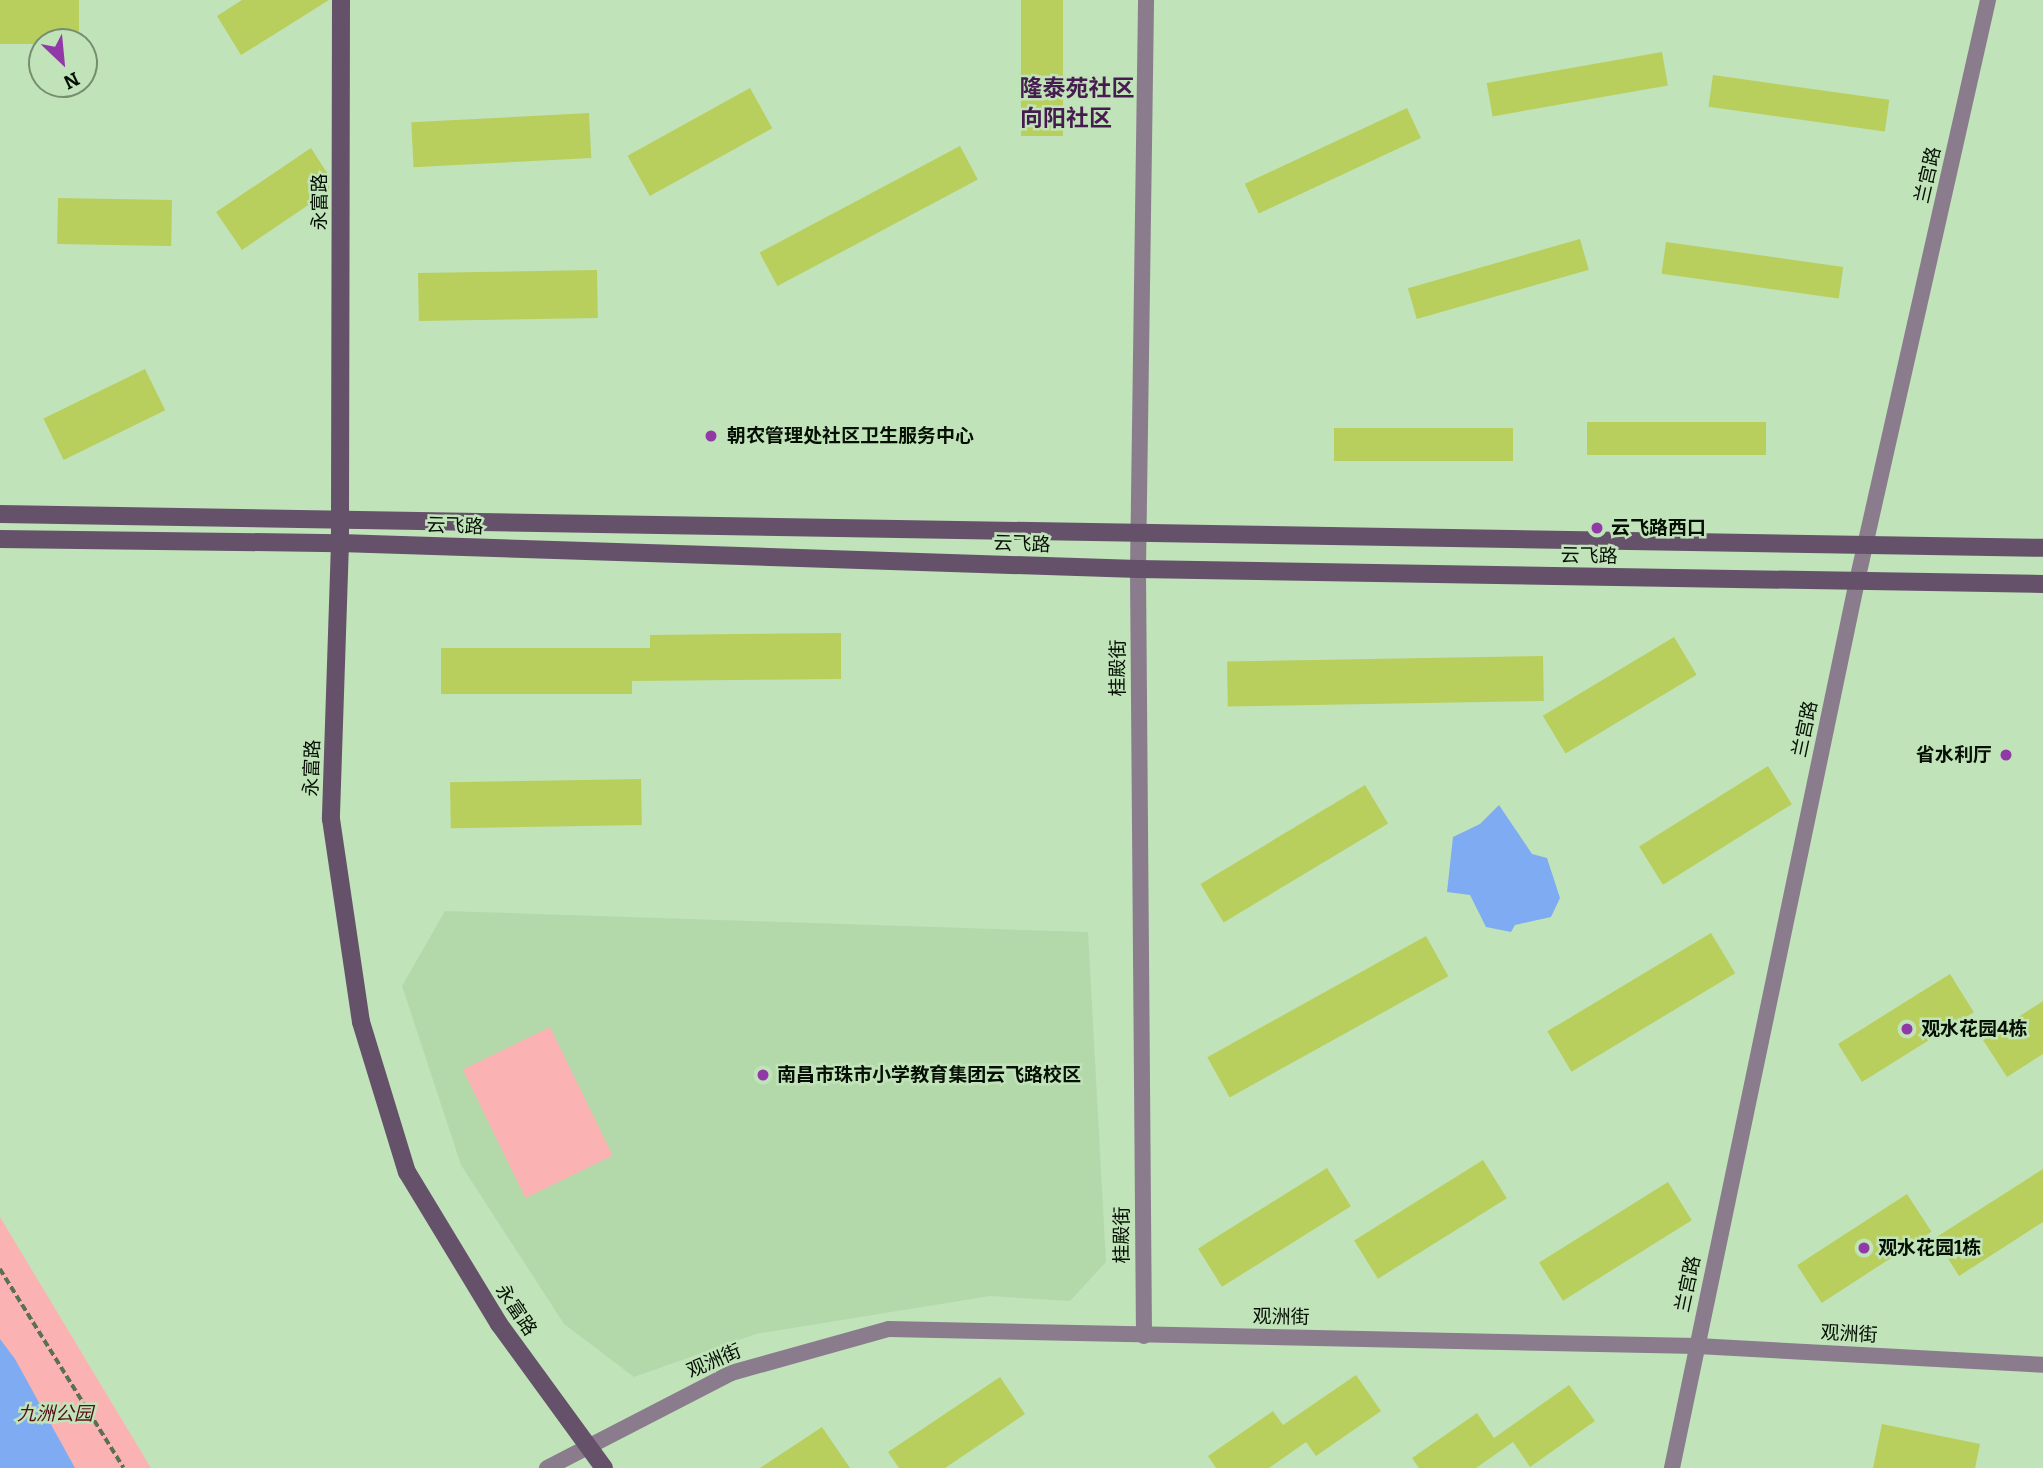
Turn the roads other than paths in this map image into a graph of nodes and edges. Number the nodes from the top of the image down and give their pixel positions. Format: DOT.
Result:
graph roads {
  1 [pos="341,0"];
  2 [pos="1146,0"];
  3 [pos="1988,0"];
  4 [pos="0,514"];
  5 [pos="340,521"];
  6 [pos="1140,535"];
  7 [pos="0,539"];
  8 [pos="340,543"];
  9 [pos="1866,544"];
  10 [pos="2043,548"];
  11 [pos="1138,569"];
  12 [pos="1857,581"];
  13 [pos="2043,584"];
  14 [pos="1144,1336"];
  15 [pos="1697,1346"];
  16 [pos="2043,1365"];
  17 [pos="588,1446"];
  18 [pos="547,1468"];
  19 [pos="604,1468"];
  20 [pos="1672,1468"];
  1 -- 5 [label="main road, 永富路"];
  2 -- 6 [label="street, 桂殿街"];
  3 -- 9 [label="street, 兰宫路"];
  4 -- 5 [label="main road, 云飞路"];
  5 -- 6 [label="main road, 云飞路"];
  5 -- 8 [label="main road, 永富路"];
  6 -- 9 [label="main road, 云飞路"];
  6 -- 11 [label="street, 桂殿街"];
  7 -- 8 [label="main road, 云飞路"];
  8 -- 11 [label="main road, 云飞路"];
  8 -- 17 [label="main road, 永富路"];
  9 -- 10 [label="main road, 云飞路"];
  9 -- 12 [label="street, 兰宫路"];
  11 -- 12 [label="main road, 云飞路"];
  11 -- 14 [label="street, 桂殿街"];
  12 -- 13 [label="main road, 云飞路"];
  12 -- 15 [label="street, 兰宫路"];
  14 -- 15 [label="street, 观洲街"];
  14 -- 17 [label="street, 观洲街"];
  15 -- 16 [label="street, 观洲街"];
  15 -- 20 [label="street, 兰宫路"];
  17 -- 18 [label="street, 观洲街"];
  17 -- 19 [label="main road, 永富路"];
}
